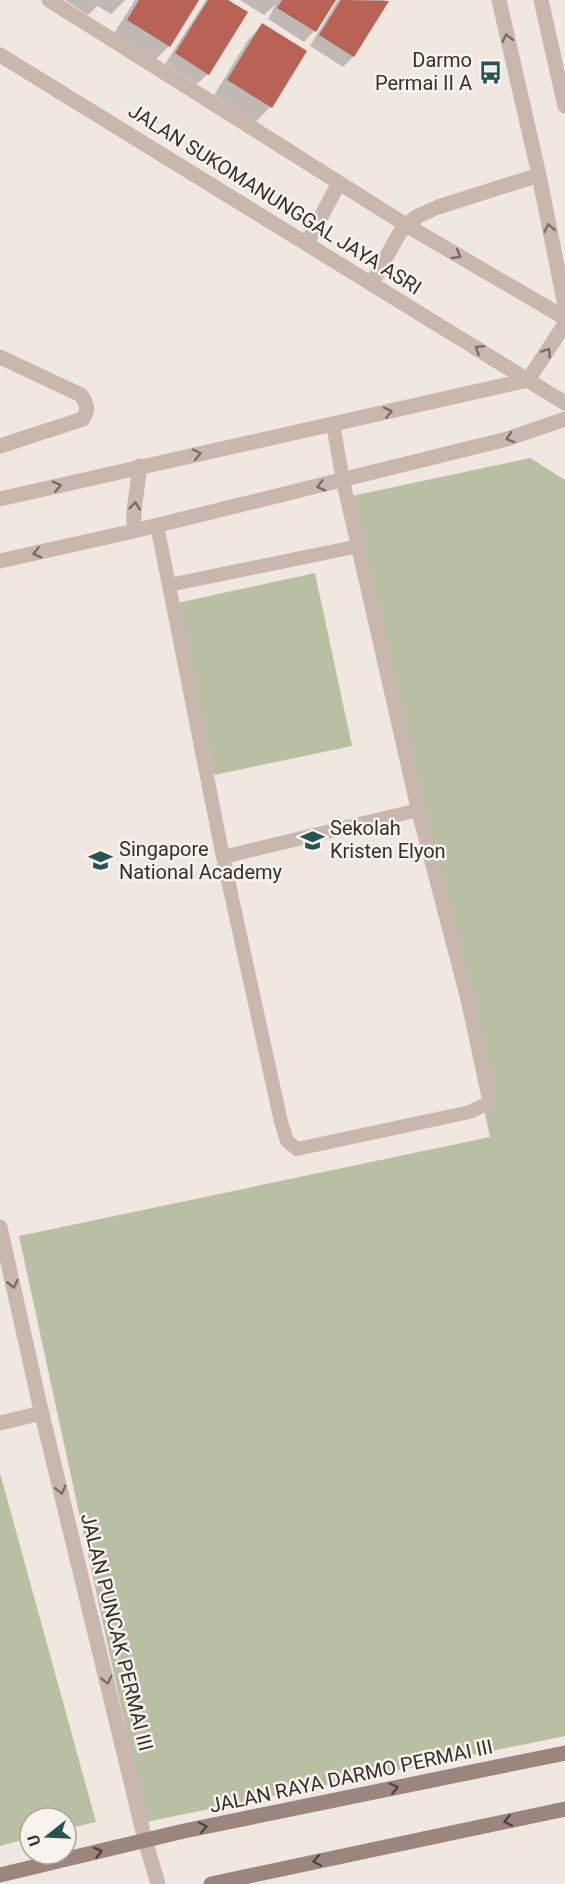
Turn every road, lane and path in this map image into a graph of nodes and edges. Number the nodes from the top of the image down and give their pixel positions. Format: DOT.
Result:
graph roads {
  1 [pos="49,0"];
  2 [pos="499,0"];
  3 [pos="542,0"];
  4 [pos="0,55"];
  5 [pos="565,106"];
  6 [pos="538,175"];
  7 [pos="339,183"];
  8 [pos="406,225"];
  9 [pos="307,243"];
  10 [pos="372,283"];
  11 [pos="565,306"];
  12 [pos="565,318"];
  13 [pos="565,324"];
  14 [pos="0,357"];
  15 [pos="528,380"];
  16 [pos="565,403"];
  17 [pos="565,419"];
  18 [pos="333,424"];
  19 [pos="0,446"];
  20 [pos="140,466"];
  21 [pos="343,481"];
  22 [pos="0,499"];
  23 [pos="157,525"];
  24 [pos="135,531"];
  25 [pos="358,546"];
  26 [pos="0,561"];
  27 [pos="169,585"];
  28 [pos="418,810"];
  29 [pos="223,857"];
  30 [pos="0,1227"];
  31 [pos="41,1410"];
  32 [pos="0,1423"];
  33 [pos="565,1753"];
  34 [pos="565,1809"];
  35 [pos="146,1840"];
  36 [pos="0,1875"];
  37 [pos="158,1884"];
  38 [pos="211,1884"];
  1 -- 7 [label="street"];
  6 -- 2 [label="street, one-way"];
  3 -- 5 [label="street"];
  4 -- 9 [label="street, JALAN SUKOMANUNGGAL JAYA ASRI"];
  6 -- 8 [label="street"];
  11 -- 6 [label="street, one-way"];
  7 -- 8 [label="street"];
  7 -- 9 [label="street"];
  8 -- 10 [label="street"];
  8 -- 12 [label="street, one-way"];
  9 -- 10 [label="street, JALAN SUKOMANUNGGAL JAYA ASRI"];
  15 -- 10 [label="street, JALAN SUKOMANUNGGAL JAYA ASRI, one-way"];
  15 -- 13 [label="street, one-way"];
  14 -- 19 [label="street"];
  15 -- 16 [label="street, JALAN SUKOMANUNGGAL JAYA ASRI"];
  18 -- 15 [label="street, one-way"];
  17 -- 21 [label="street, one-way"];
  20 -- 18 [label="street, one-way"];
  18 -- 21 [label="lane"];
  22 -- 20 [label="street, one-way"];
  24 -- 20 [label="street, one-way"];
  21 -- 23 [label="street, one-way"];
  21 -- 25 [label="lane"];
  23 -- 24 [label="street"];
  23 -- 27 [label="lane"];
  24 -- 26 [label="street, one-way"];
  25 -- 27 [label="lane"];
  25 -- 28 [label="lane"];
  27 -- 29 [label="lane"];
  28 -- 29 [label="lane"];
  28 -- 29 [label="lane"];
  30 -- 31 [label="street, one-way"];
  31 -- 32 [label="street"];
  31 -- 35 [label="street, JALAN PUNCAK PERMAI III, one-way"];
  35 -- 33 [label="main road, JALAN RAYA DARMO PERMAI III, one-way"];
  34 -- 38 [label="main road, one-way"];
  36 -- 35 [label="main road, JALAN RAYA DARMO PERMAI III, one-way"];
  35 -- 37 [label="street, JALAN PUNCAK PERMAI III"];
}
